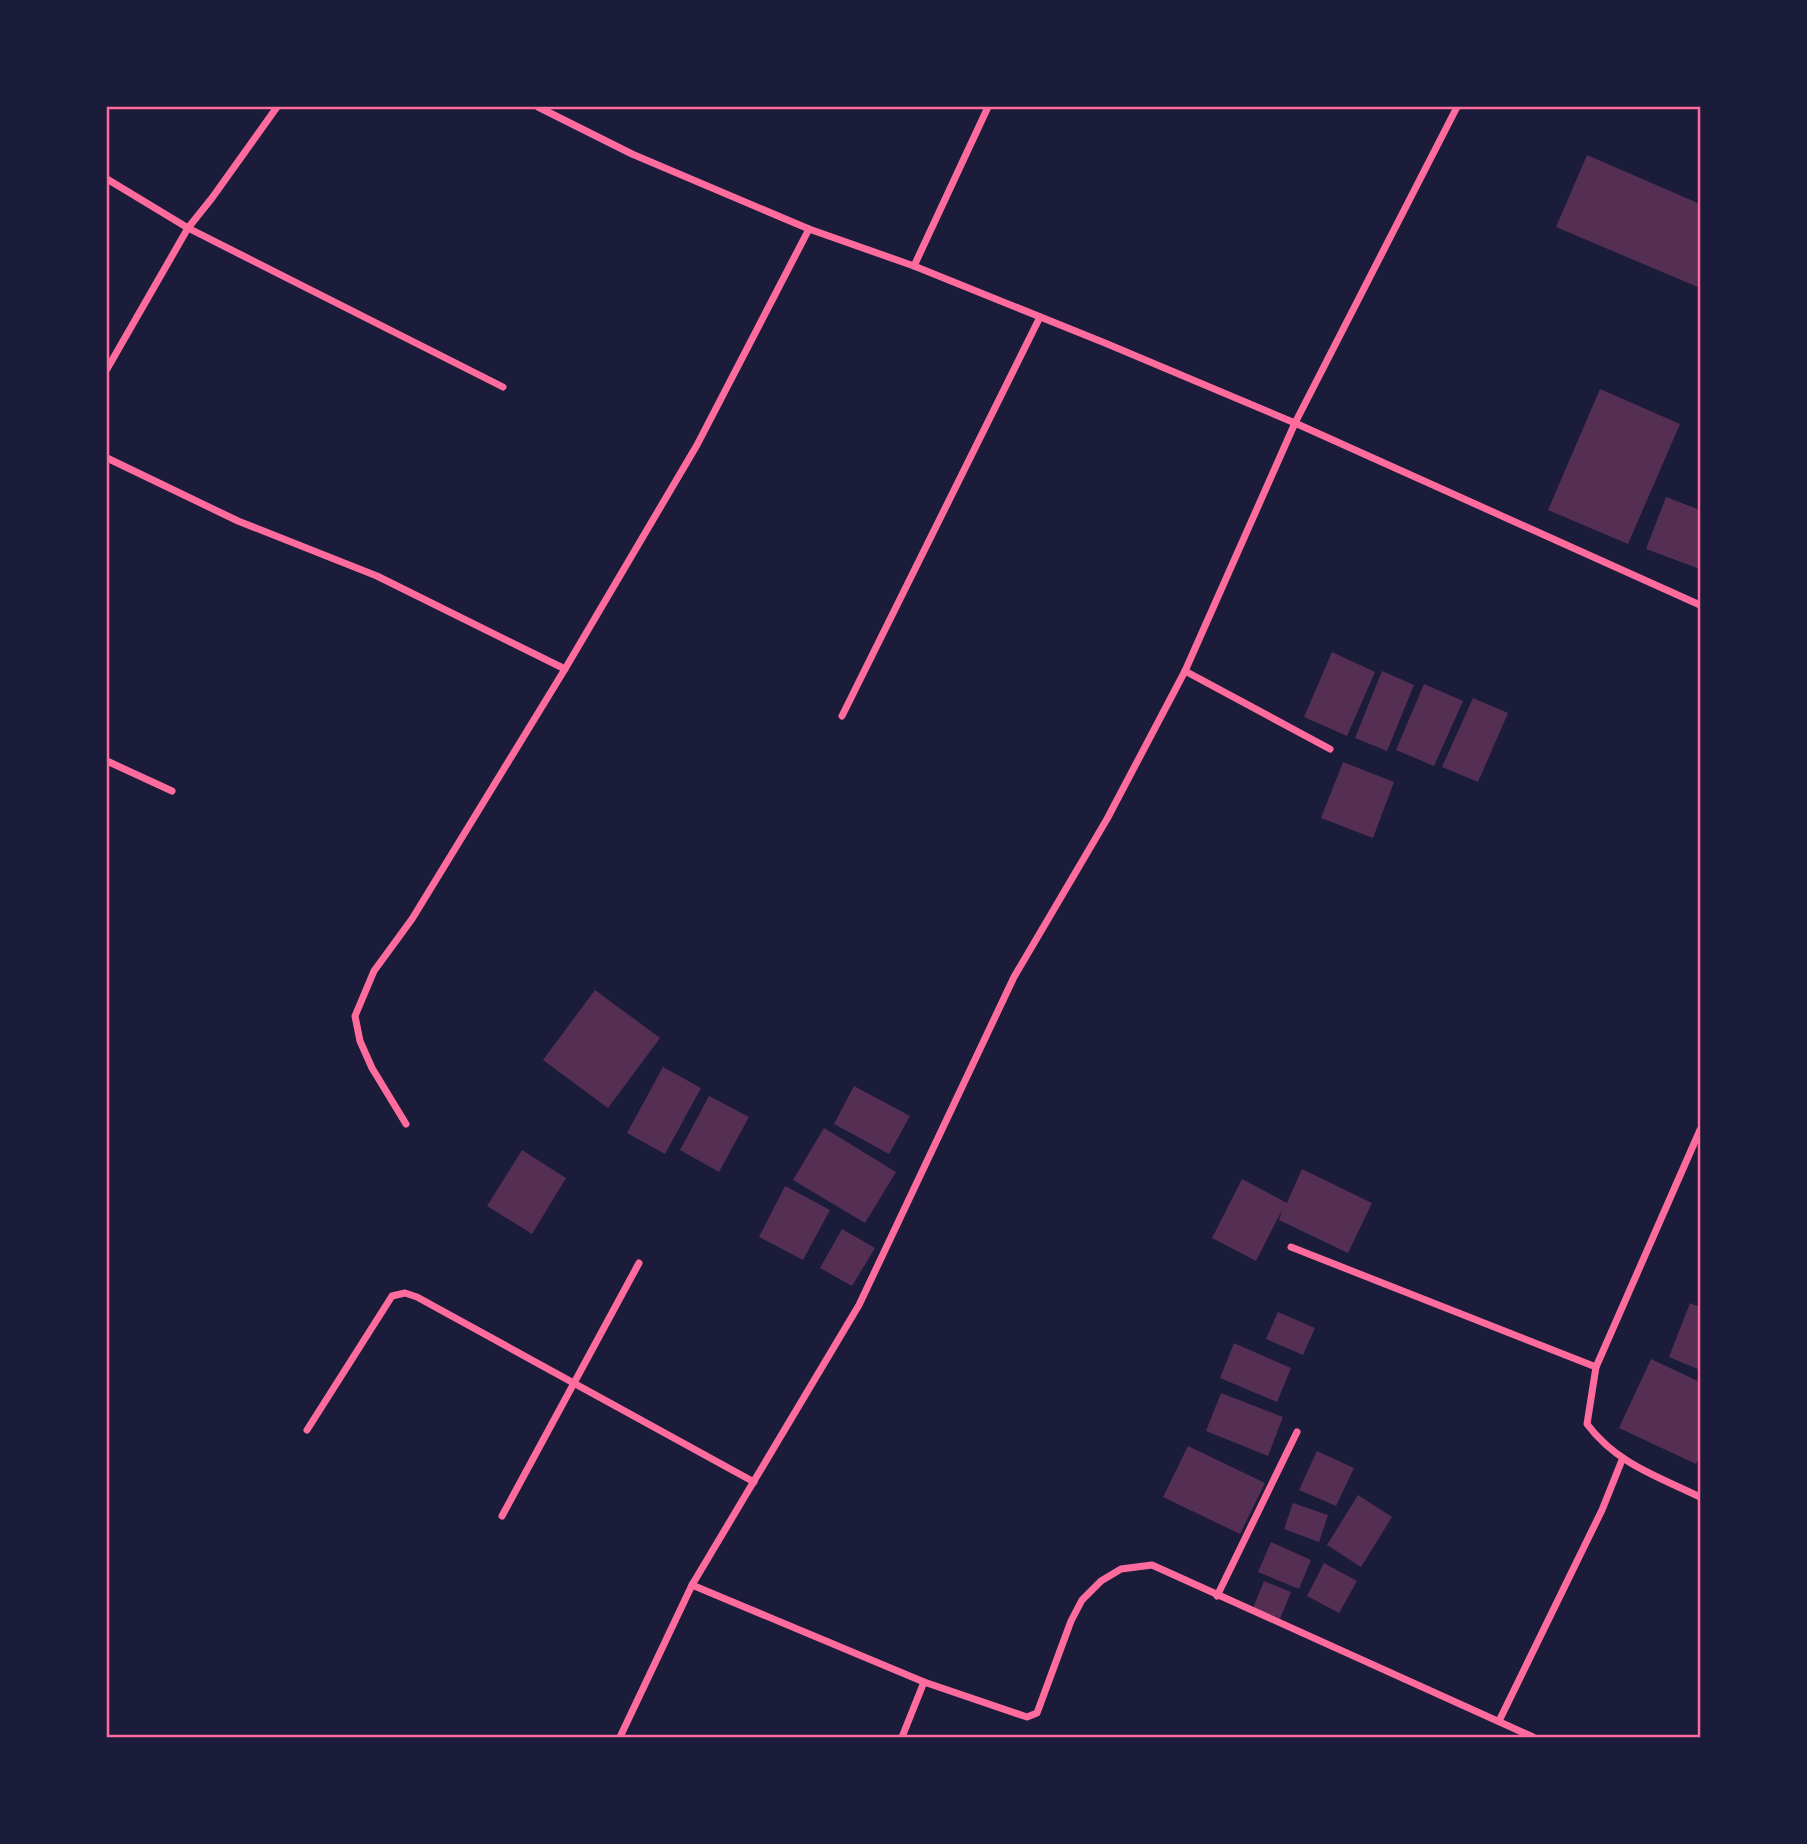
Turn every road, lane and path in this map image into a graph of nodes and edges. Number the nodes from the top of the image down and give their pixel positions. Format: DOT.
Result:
graph roads {
  1 [pos="277,107"];
  2 [pos="538,107"];
  3 [pos="988,107"];
  4 [pos="1457,107"];
  5 [pos="107,179"];
  6 [pos="188,228"];
  7 [pos="809,229"];
  8 [pos="914,266"];
  9 [pos="1040,317"];
  10 [pos="107,369"];
  11 [pos="503,387"];
  12 [pos="1295,423"];
  13 [pos="107,458"];
  14 [pos="1700,604"];
  15 [pos="565,669"];
  16 [pos="1185,671"];
  17 [pos="842,716"];
  18 [pos="1330,749"];
  19 [pos="107,761"];
  20 [pos="172,791"];
  21 [pos="406,1124"];
  22 [pos="1700,1130"];
  23 [pos="1291,1247"];
  24 [pos="639,1263"];
  25 [pos="1596,1367"];
  26 [pos="572,1384"];
  27 [pos="307,1430"];
  28 [pos="1297,1432"];
  29 [pos="1622,1460"];
  30 [pos="754,1482"];
  31 [pos="1700,1497"];
  32 [pos="502,1516"];
  33 [pos="692,1585"];
  34 [pos="1217,1596"];
  35 [pos="924,1682"];
  36 [pos="1499,1721"];
  37 [pos="620,1737"];
  38 [pos="902,1737"];
  39 [pos="1533,1737"];
  1 -- 6 [label="street"];
  2 -- 7 [label="street"];
  3 -- 8 [label="street"];
  4 -- 12 [label="street"];
  5 -- 6 [label="street"];
  6 -- 10 [label="street"];
  6 -- 11 [label="street"];
  7 -- 8 [label="street"];
  7 -- 15 [label="street"];
  8 -- 9 [label="street"];
  9 -- 12 [label="street"];
  9 -- 17 [label="street"];
  12 -- 14 [label="street"];
  12 -- 16 [label="street"];
  13 -- 15 [label="street"];
  15 -- 21 [label="street"];
  16 -- 18 [label="street"];
  16 -- 30 [label="street"];
  19 -- 20 [label="street"];
  22 -- 25 [label="street"];
  23 -- 25 [label="street"];
  24 -- 26 [label="street"];
  25 -- 29 [label="street"];
  26 -- 27 [label="street"];
  26 -- 30 [label="street"];
  26 -- 32 [label="street"];
  28 -- 34 [label="street"];
  29 -- 31 [label="street"];
  29 -- 36 [label="street"];
  30 -- 33 [label="street"];
  33 -- 35 [label="street"];
  33 -- 37 [label="street"];
  34 -- 35 [label="street"];
  34 -- 36 [label="street"];
  35 -- 38 [label="street"];
  36 -- 39 [label="street"];
}
